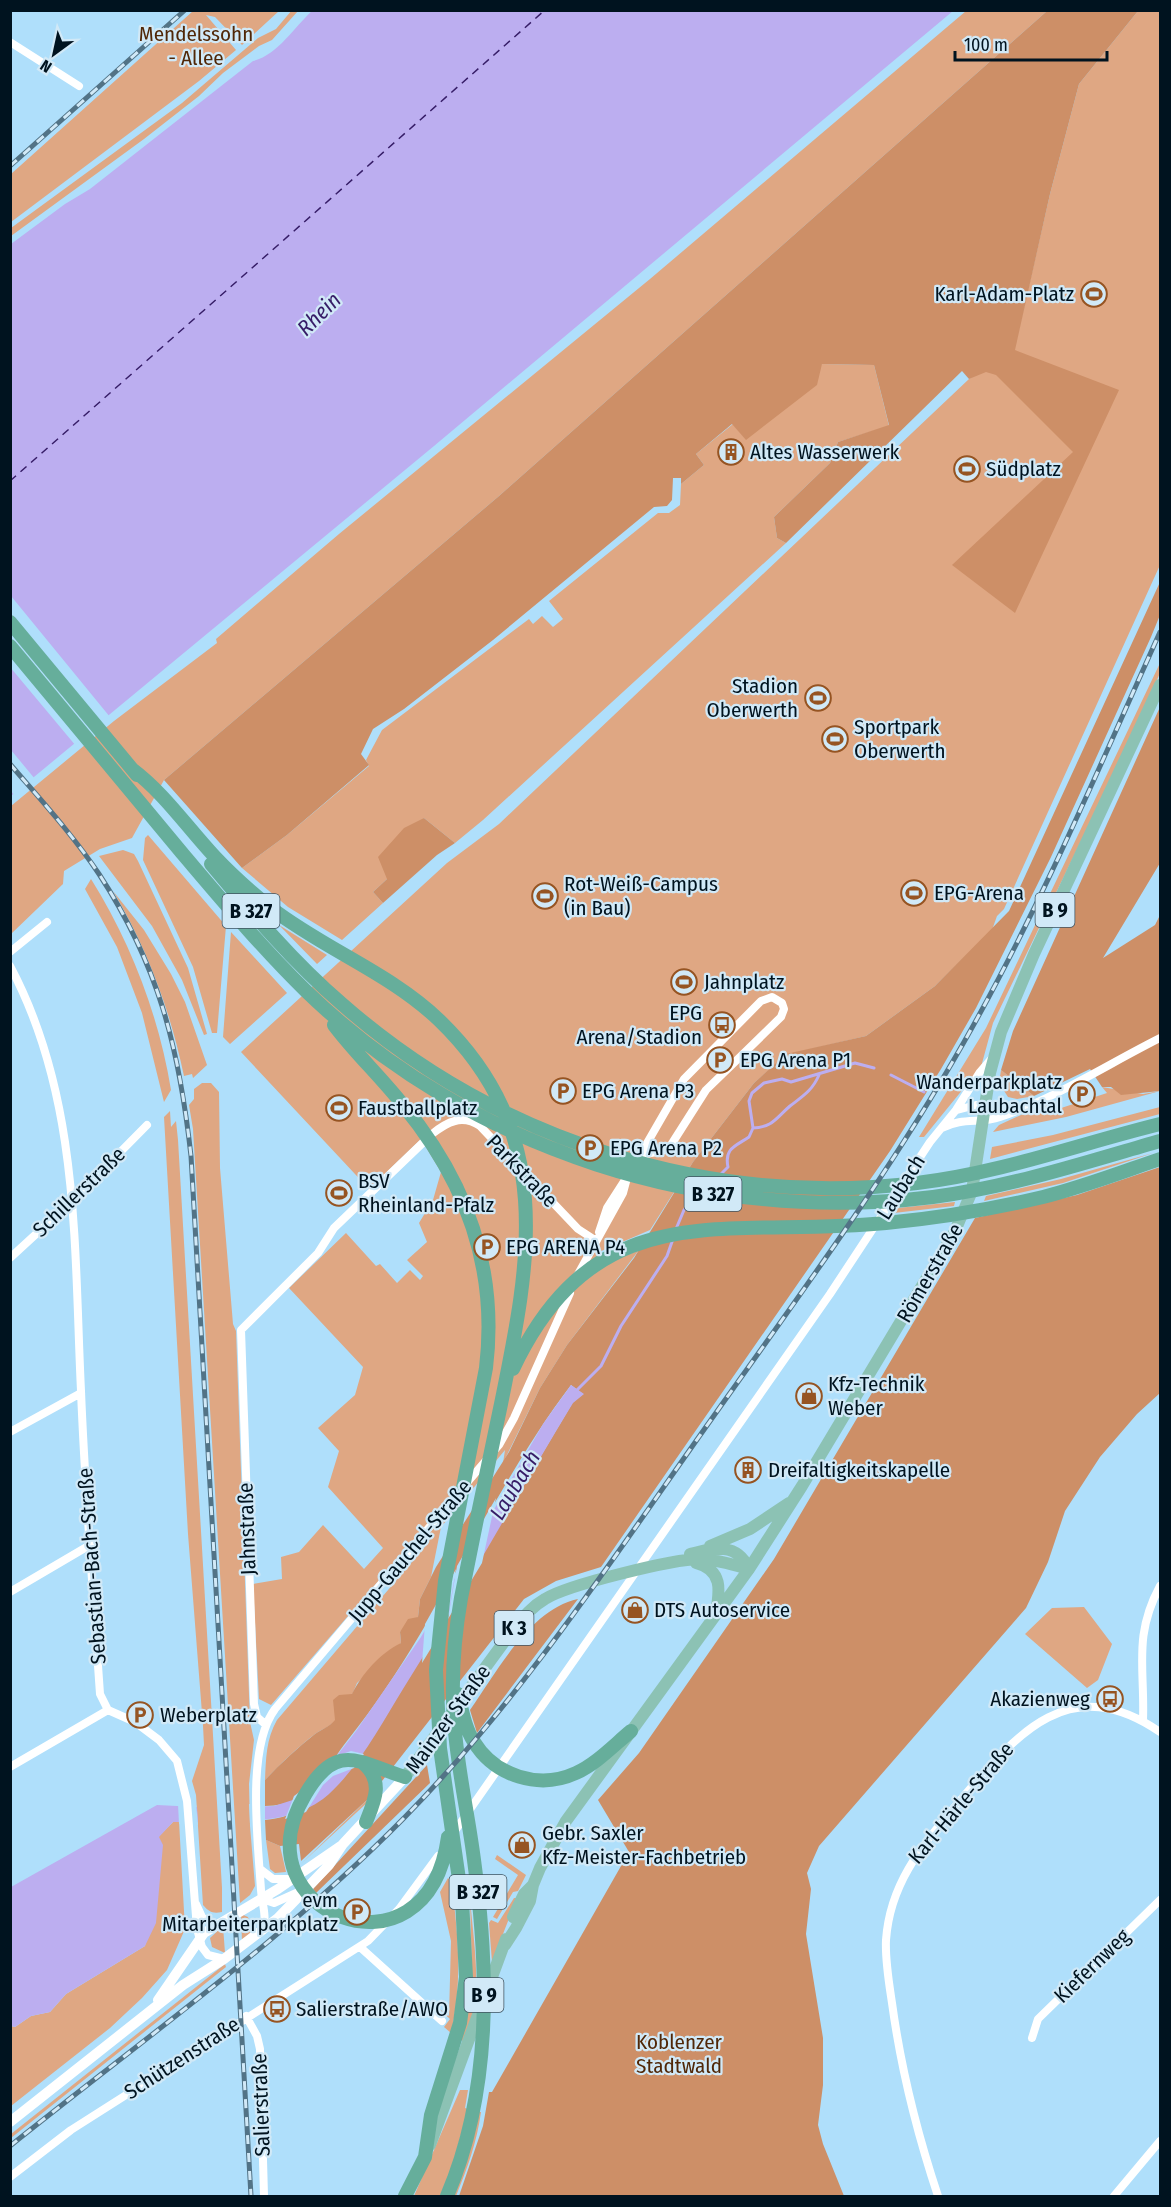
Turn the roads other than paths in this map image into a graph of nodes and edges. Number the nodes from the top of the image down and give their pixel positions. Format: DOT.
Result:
graph roads {
  1 [pos="10,42"];
  2 [pos="79,86"];
  3 [pos="10,622"];
  4 [pos="10,646"];
  5 [pos="1161,685"];
  6 [pos="132,768"];
  7 [pos="47,922"];
  8 [pos="10,952"];
  9 [pos="10,966"];
  10 [pos="319,1003"];
  11 [pos="1161,1038"];
  12 [pos="993,1057"];
  13 [pos="984,1105"];
  14 [pos="1023,1108"];
  15 [pos="956,1110"];
  16 [pos="982,1120"];
  17 [pos="1161,1124"];
  18 [pos="147,1125"];
  19 [pos="940,1129"];
  20 [pos="1161,1141"];
  21 [pos="640,1155"];
  22 [pos="1161,1159"];
  23 [pos="72,1201"];
  24 [pos="597,1236"];
  25 [pos="10,1258"];
  26 [pos="241,1330"];
  27 [pos="503,1390"];
  28 [pos="81,1393"];
  29 [pos="10,1432"];
  30 [pos="793,1501"];
  31 [pos="90,1545"];
  32 [pos="705,1550"];
  33 [pos="686,1560"];
  34 [pos="655,1566"];
  35 [pos="749,1569"];
  36 [pos="1161,1586"];
  37 [pos="10,1592"];
  38 [pos="715,1618"];
  39 [pos="453,1674"];
  40 [pos="108,1710"];
  41 [pos="1143,1720"];
  42 [pos="265,1724"];
  43 [pos="630,1731"];
  44 [pos="1161,1732"];
  45 [pos="362,1761"];
  46 [pos="10,1767"];
  47 [pos="405,1777"];
  48 [pos="366,1822"];
  49 [pos="450,1823"];
  50 [pos="344,1844"];
  51 [pos="260,1869"];
  52 [pos="294,1878"];
  53 [pos="307,1888"];
  54 [pos="193,1892"];
  55 [pos="262,1899"];
  56 [pos="1161,1900"];
  57 [pos="216,1925"];
  58 [pos="263,1931"];
  59 [pos="199,1938"];
  60 [pos="360,1947"];
  61 [pos="224,1959"];
  62 [pos="147,2015"];
  63 [pos="246,2016"];
  64 [pos="442,2021"];
  65 [pos="1032,2038"];
  66 [pos="10,2122"];
  67 [pos="1161,2141"];
  68 [pos="425,2157"];
  69 [pos="10,2177"];
  70 [pos="264,2196"];
  71 [pos="405,2196"];
  72 [pos="447,2196"];
  73 [pos="938,2196"];
  74 [pos="1114,2196"];
  1 -- 2 [label="street"];
  3 -- 6 [label="highway, B 327"];
  4 -- 10 [label="highway, B 327"];
  5 -- 12 [label="main road, Römerstraße / B 9"];
  6 -- 17 [label="highway, B 327"];
  6 -- 27 [label="highway, B 327"];
  7 -- 8 [label="street"];
  9 -- 23 [label="street, Sebastian-Bach-Straße"];
  10 -- 20 [label="highway, B 327"];
  10 -- 49 [label="highway, B 327"];
  11 -- 14 [label="street"];
  12 -- 13 [label="main road, Römerstraße / B 9"];
  12 -- 15 [label="street, Laubach"];
  13 -- 14 [label="street"];
  13 -- 15 [label="street"];
  13 -- 16 [label="main road, Römerstraße / B 9"];
  14 -- 16 [label="street"];
  15 -- 19 [label="street, Laubach"];
  16 -- 19 [label="street"];
  16 -- 30 [label="main road, Römerstraße / B 9"];
  18 -- 23 [label="street, Schillerstraße"];
  19 -- 60 [label="street, Laubach"];
  21 -- 21 [label="street, Jupp-Gauchel-Straße"];
  21 -- 24 [label="street, Jupp-Gauchel-Straße"];
  22 -- 27 [label="highway, B 327"];
  23 -- 25 [label="street, Schillerstraße"];
  23 -- 28 [label="street, Sebastian-Bach-Straße"];
  24 -- 26 [label="street, Parkstraße"];
  24 -- 42 [label="street, Jupp-Gauchel-Straße"];
  26 -- 42 [label="street, Jahnstraße"];
  27 -- 39 [label="highway, B 327"];
  28 -- 29 [label="street"];
  28 -- 31 [label="street, Sebastian-Bach-Straße"];
  30 -- 32 [label="main road, K 3"];
  30 -- 35 [label="main road, Römerstraße"];
  31 -- 37 [label="street"];
  31 -- 40 [label="street, Sebastian-Bach-Straße"];
  32 -- 34 [label="main road, Mainzer Straße / K 3"];
  32 -- 35 [label="main road, Mainzer Straße / K 3"];
  33 -- 34 [label="main road, Mainzer Straße / K 3"];
  33 -- 35 [label="main road, Mainzer Straße / K 3"];
  33 -- 38 [label="main road"];
  34 -- 47 [label="main road, Mainzer Straße / K 3"];
  35 -- 38 [label="main road, Römerstraße"];
  36 -- 41 [label="street"];
  38 -- 43 [label="main road, Römerstraße / B 9"];
  39 -- 43 [label="highway"];
  39 -- 72 [label="highway, B 327"];
  40 -- 46 [label="street"];
  40 -- 54 [label="street"];
  41 -- 44 [label="street, Karl-Härle-Straße"];
  41 -- 73 [label="street, Karl-Härle-Straße"];
  42 -- 51 [label="street, Jupp-Gauchel-Straße"];
  43 -- 68 [label="main road, B 9"];
  45 -- 47 [label="highway"];
  45 -- 48 [label="highway"];
  45 -- 49 [label="highway"];
  47 -- 48 [label="street, Mainzer Straße / K 3"];
  48 -- 50 [label="street, Mainzer Straße / K 3"];
  49 -- 68 [label="highway, B 327"];
  50 -- 52 [label="street, Mainzer Straße / K 3"];
  50 -- 53 [label="street, Mainzer Straße / K 3"];
  51 -- 52 [label="street"];
  51 -- 55 [label="street, Jupp-Gauchel-Straße"];
  52 -- 55 [label="street, Mainzer Straße / K 3"];
  53 -- 55 [label="street, Mainzer Straße / K 3"];
  53 -- 58 [label="street, Mainzer Straße / K 3"];
  54 -- 57 [label="street"];
  54 -- 59 [label="street"];
  55 -- 57 [label="street, Mainzer Straße / K 3"];
  55 -- 58 [label="street, Jupp-Gauchel-Straße"];
  56 -- 65 [label="street, Kiefernweg"];
  57 -- 59 [label="street, Mainzer Straße / K 3"];
  58 -- 61 [label="street, Mainzer Straße / K 3"];
  59 -- 61 [label="street"];
  59 -- 62 [label="street, Mainzer Straße / K 3"];
  60 -- 63 [label="street, Schützenstraße"];
  60 -- 64 [label="street"];
  61 -- 62 [label="street, Mainzer Straße / K 3"];
  62 -- 66 [label="street, Mainzer Straße / K 3"];
  63 -- 69 [label="street, Schützenstraße"];
  63 -- 70 [label="street, Salierstraße"];
  67 -- 74 [label="street"];
  68 -- 71 [label="highway, B 9"];
}
